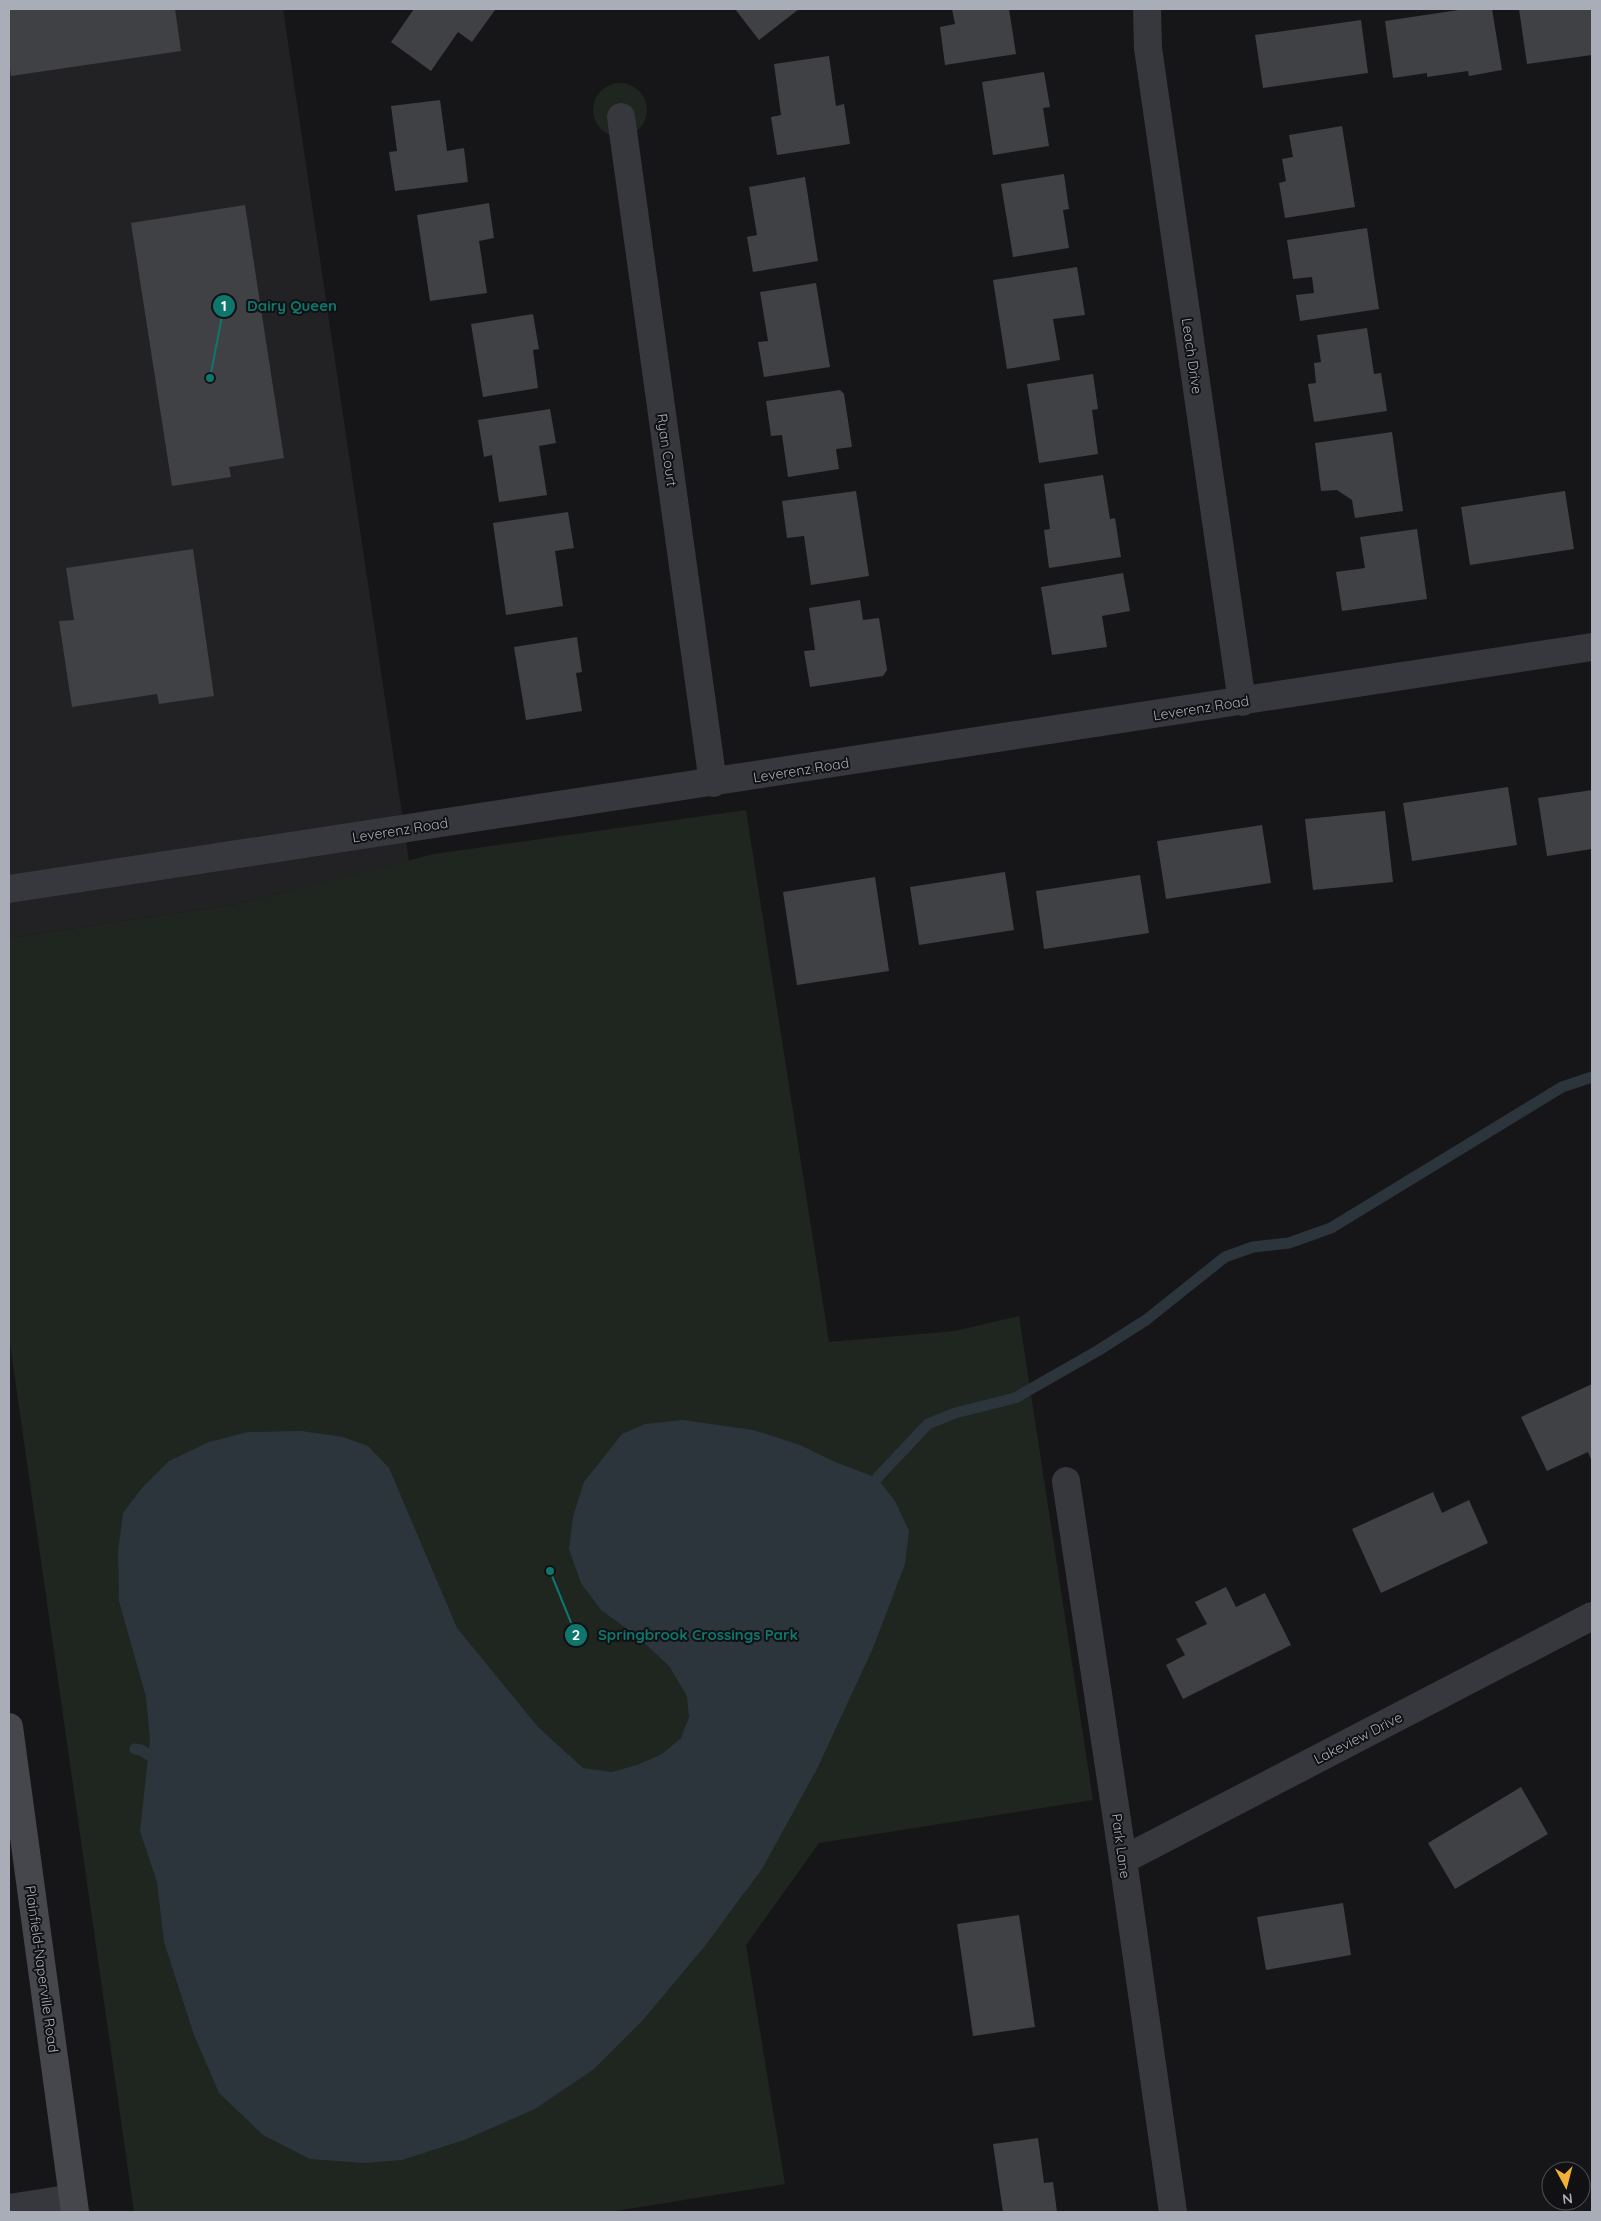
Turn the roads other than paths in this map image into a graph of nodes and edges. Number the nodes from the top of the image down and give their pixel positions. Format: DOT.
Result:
graph roads {
  1 [pos="1146,9"];
  2 [pos="621,117"];
  3 [pos="1592,647"];
  4 [pos="1242,702"];
  5 [pos="713,783"];
  6 [pos="9,889"];
  7 [pos="1066,1481"];
  8 [pos="1592,1616"];
  9 [pos="9,1726"];
  10 [pos="1123,1860"];
  11 [pos="74,2205"];
  12 [pos="9,2208"];
  13 [pos="1173,2212"];
  1 -- 4 [label="street, Leach Drive"];
  2 -- 5 [label="street, Ryan Court"];
  3 -- 4 [label="street, Leverenz Road"];
  4 -- 5 [label="street, Leverenz Road"];
  5 -- 6 [label="street, Leverenz Road"];
  7 -- 10 [label="street, Park Lane"];
  8 -- 10 [label="street, Lakeview Drive"];
  9 -- 11 [label="main road, Plainfield-Naperville Road"];
  10 -- 13 [label="street, Park Lane"];
  11 -- 12 [label="street"];
}
